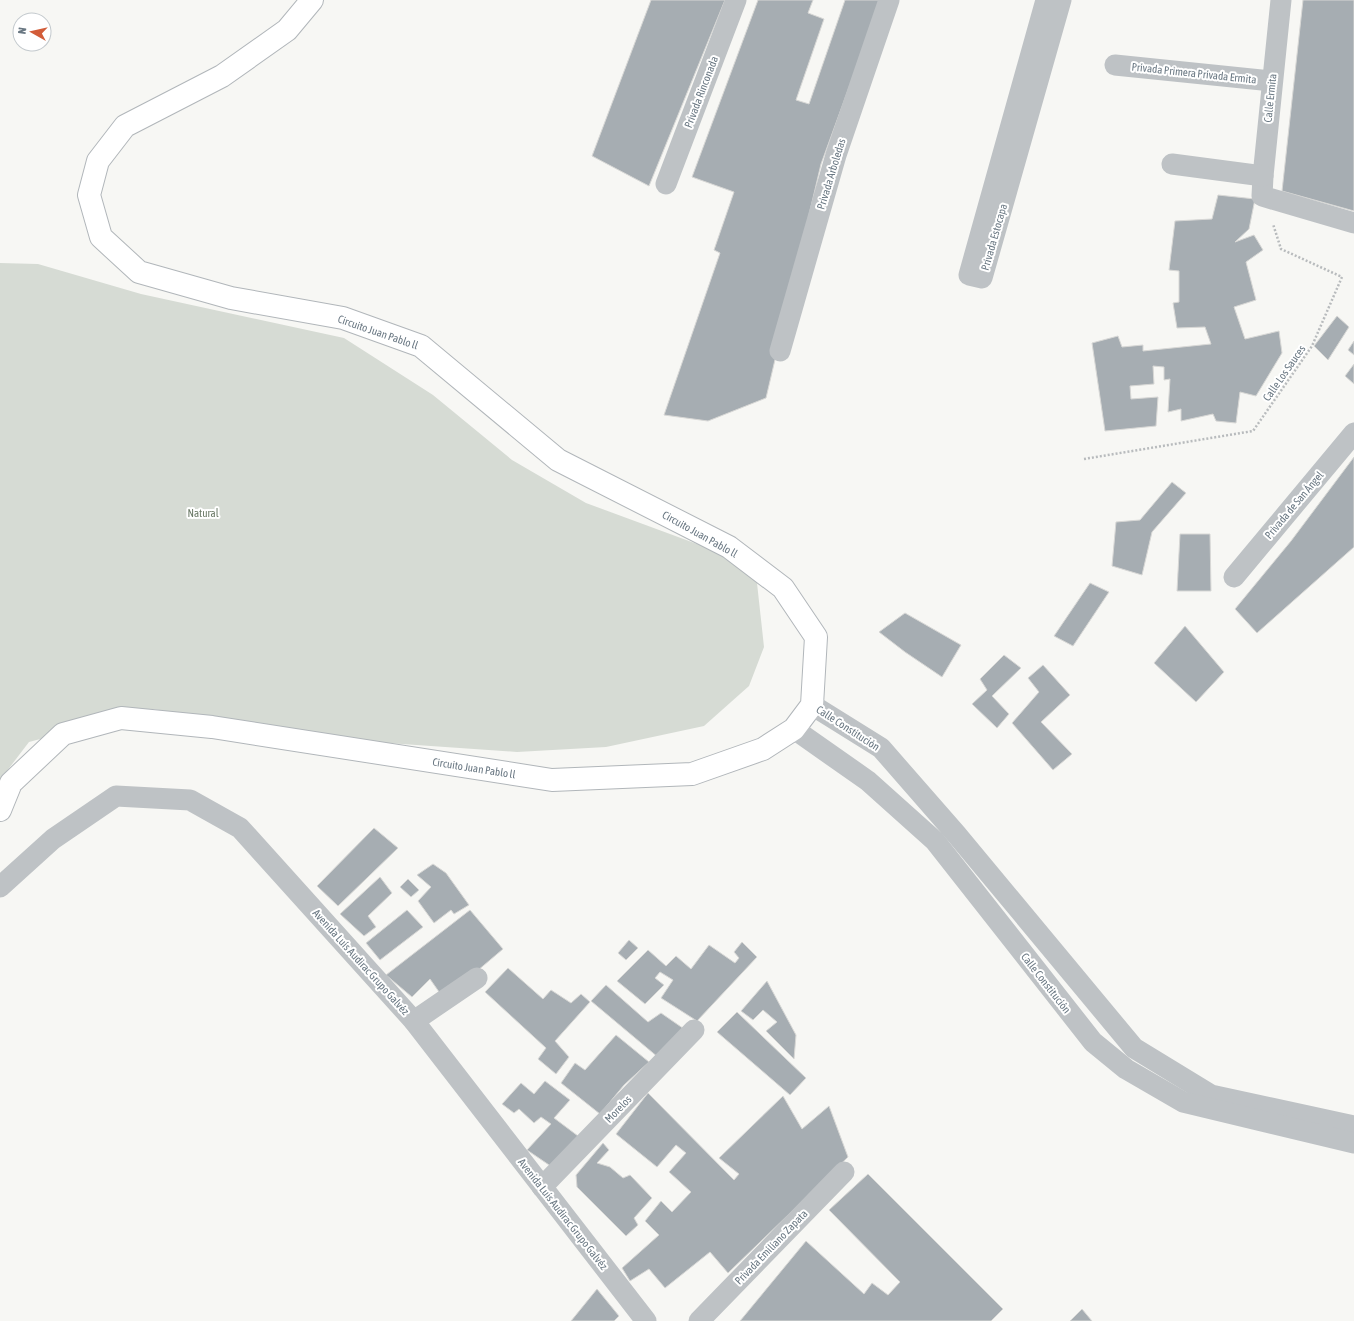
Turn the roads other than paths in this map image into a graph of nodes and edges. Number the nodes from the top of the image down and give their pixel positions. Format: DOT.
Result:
graph roads {
  1 [pos="312,0"];
  2 [pos="736,0"];
  3 [pos="888,0"];
  4 [pos="1046,0"];
  5 [pos="1061,0"];
  6 [pos="1281,0"];
  7 [pos="1115,65"];
  8 [pos="1272,81"];
  9 [pos="1172,164"];
  10 [pos="666,184"];
  11 [pos="1263,186"];
  12 [pos="1354,223"];
  13 [pos="780,351"];
  14 [pos="1354,433"];
  15 [pos="1234,577"];
  16 [pos="812,705"];
  17 [pos="794,729"];
  18 [pos="0,810"];
  19 [pos="0,887"];
  20 [pos="477,978"];
  21 [pos="414,1020"];
  22 [pos="694,1030"];
  23 [pos="1354,1126"];
  24 [pos="1354,1143"];
  25 [pos="844,1172"];
  26 [pos="542,1187"];
  27 [pos="646,1321"];
  28 [pos="699,1321"];
  1 -- 16 [label="main road, Circuito Juan Pablo ll"];
  2 -- 10 [label="street, Privada Rinconada"];
  3 -- 13 [label="street, Privada Arboledas"];
  4 -- 5 [label="street, Privada Estocapa"];
  6 -- 8 [label="street, Calle Ermita"];
  7 -- 8 [label="street, Privada Primera Privada Ermita"];
  8 -- 11 [label="street, Calle Ermita"];
  9 -- 11 [label="street"];
  11 -- 12 [label="street"];
  14 -- 15 [label="street, Privada de San Ángel"];
  16 -- 17 [label="main road, Circuito Juan Pablo ll"];
  16 -- 23 [label="street, Calle Constitución"];
  17 -- 18 [label="main road, Circuito Juan Pablo ll"];
  17 -- 24 [label="street, Calle Constitución"];
  19 -- 21 [label="street, Avenida Luís Audirac Grupo Galvéz"];
  20 -- 21 [label="street"];
  21 -- 26 [label="street, Avenida Luís Audirac Grupo Galvéz"];
  22 -- 26 [label="street, Morelos"];
  25 -- 28 [label="street, Privada Emiliano Zapata"];
  26 -- 27 [label="street, Avenida Luís Audirac Grupo Galvéz"];
}
